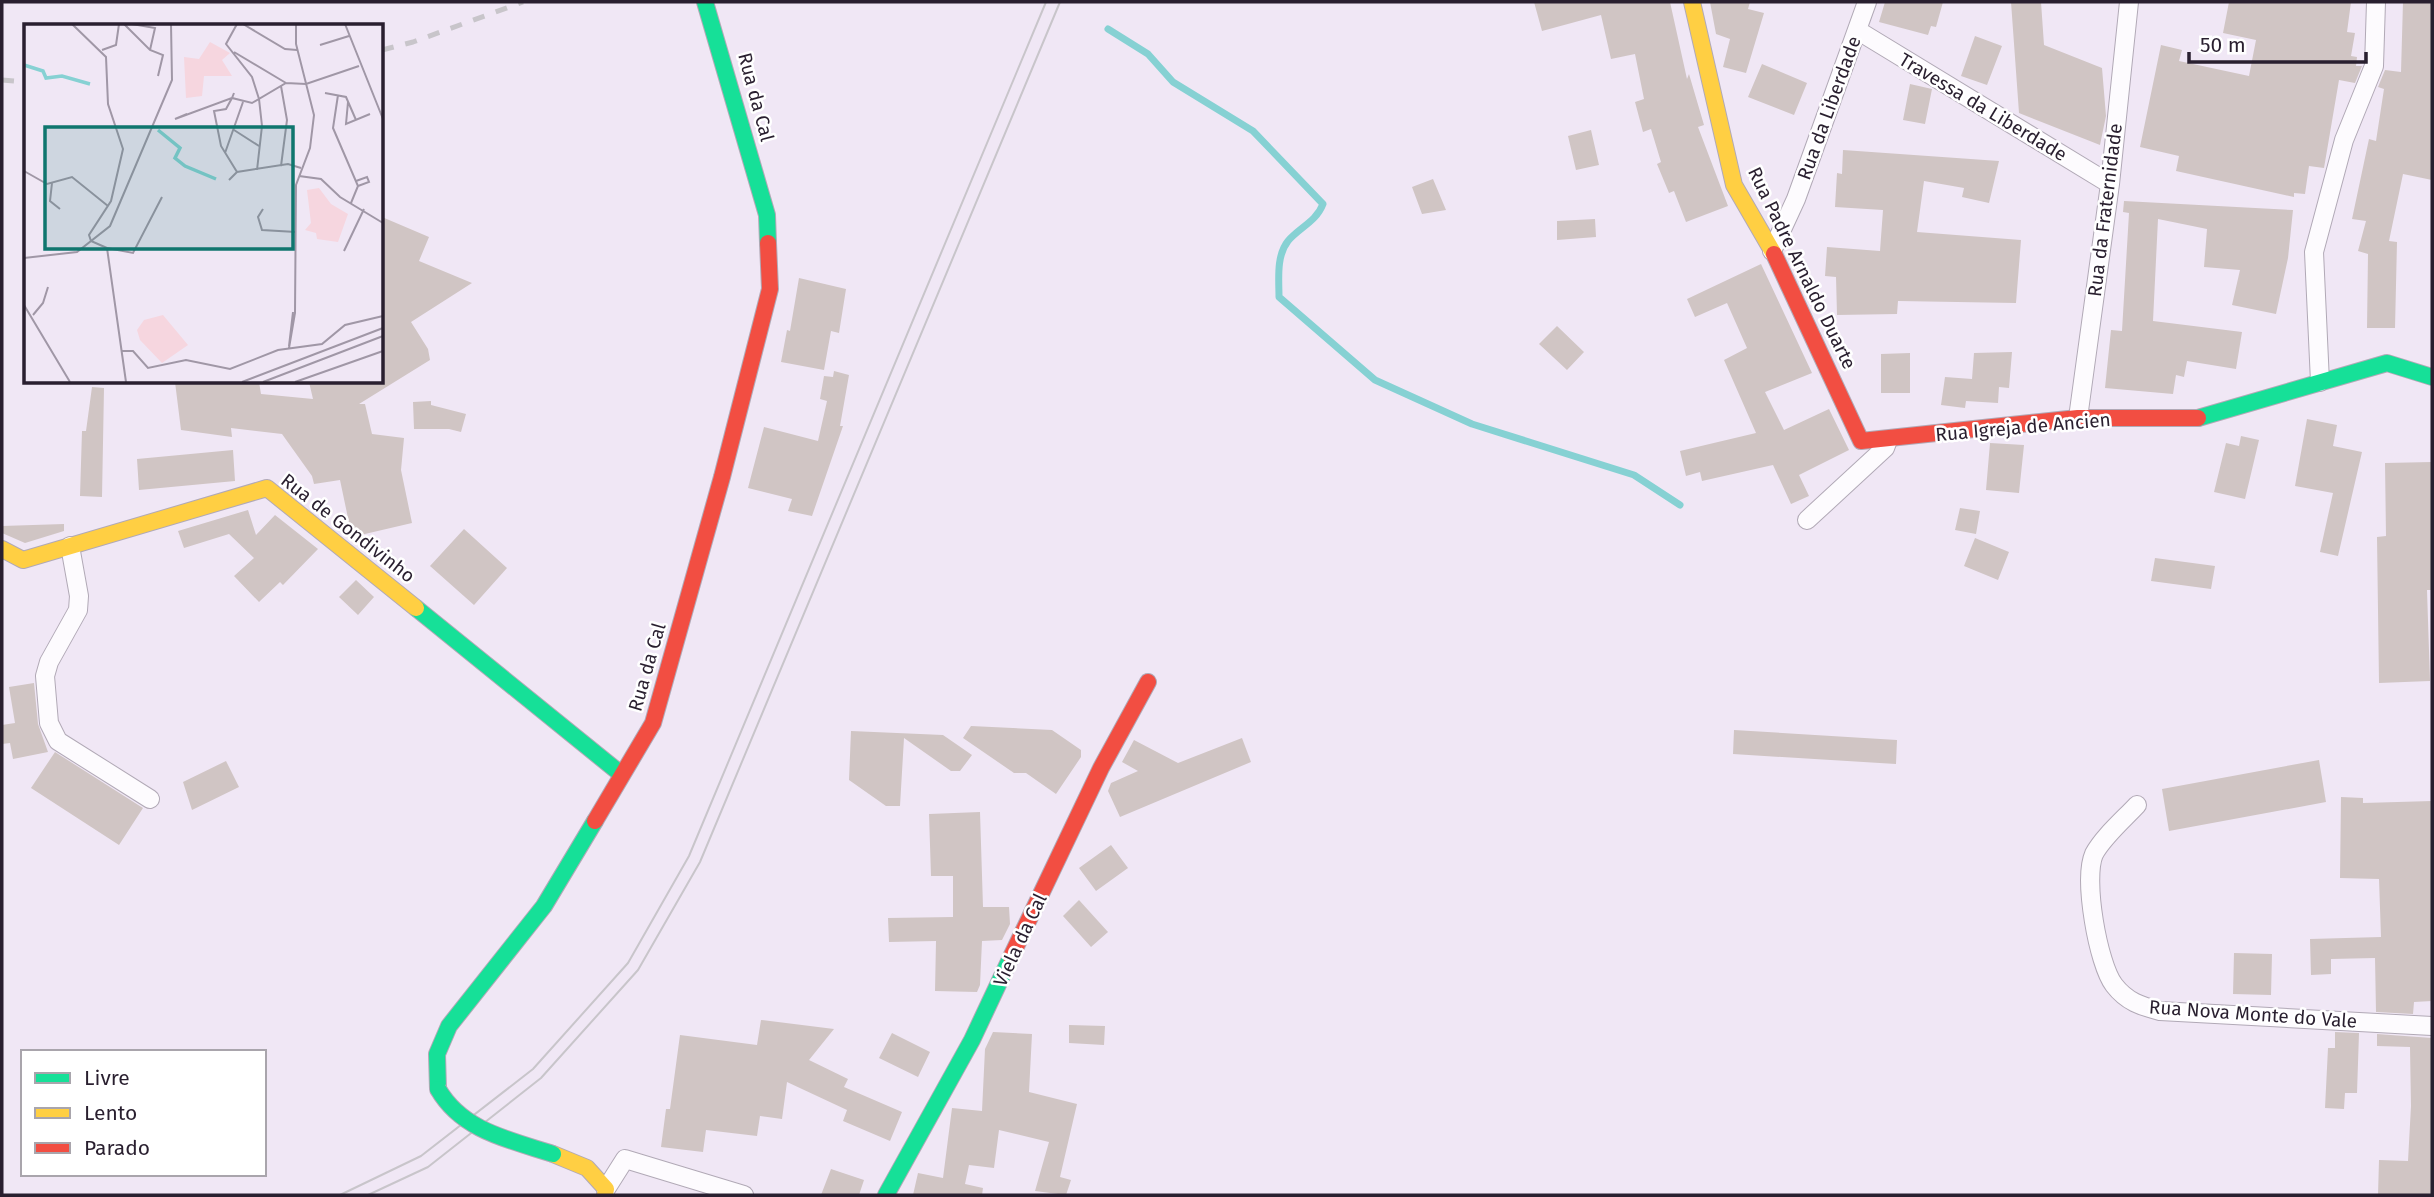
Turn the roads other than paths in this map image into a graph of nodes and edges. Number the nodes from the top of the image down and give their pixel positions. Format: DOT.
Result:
graph roads {
  1 [pos="705,2"];
  2 [pos="1692,2"];
  3 [pos="1867,2"];
  4 [pos="2129,2"];
  5 [pos="2376,2"];
  6 [pos="1857,30"];
  7 [pos="2110,184"];
  8 [pos="1772,251"];
  9 [pos="2432,377"];
  10 [pos="2320,382"];
  11 [pos="2078,418"];
  12 [pos="1888,439"];
  13 [pos="1807,520"];
  14 [pos="70,546"];
  15 [pos="2,549"];
  16 [pos="1148,682"];
  17 [pos="621,774"];
  18 [pos="150,799"];
  19 [pos="2137,805"];
  20 [pos="2432,1026"];
  21 [pos="605,1192"];
  22 [pos="744,1195"];
  23 [pos="886,1195"];
  1 -- 17 [label="street, Rua da Cal"];
  2 -- 8 [label="street, Rua Padre Arnaldo Duarte"];
  3 -- 6 [label="street, Rua da Liberdade"];
  4 -- 7 [label="street, Rua da Fraternidade"];
  5 -- 10 [label="street"];
  6 -- 7 [label="street, Travessa da Liberdade"];
  6 -- 8 [label="street, Rua da Liberdade"];
  7 -- 11 [label="street, Rua da Fraternidade"];
  8 -- 12 [label="street, Rua Padre Arnaldo Duarte"];
  9 -- 10 [label="street, Rua Igreja de Ancien"];
  10 -- 11 [label="street, Rua Igreja de Ancien"];
  11 -- 12 [label="street, Rua Igreja de Ancien"];
  12 -- 13 [label="street"];
  14 -- 15 [label="street, Rua de Gondivinho"];
  14 -- 17 [label="street, Rua de Gondivinho"];
  14 -- 18 [label="street"];
  16 -- 23 [label="street, Viela da Cal"];
  17 -- 21 [label="street, Rua da Cal, bridge"];
  19 -- 20 [label="street, Rua Nova Monte do Vale"];
  21 -- 22 [label="street"];
}
